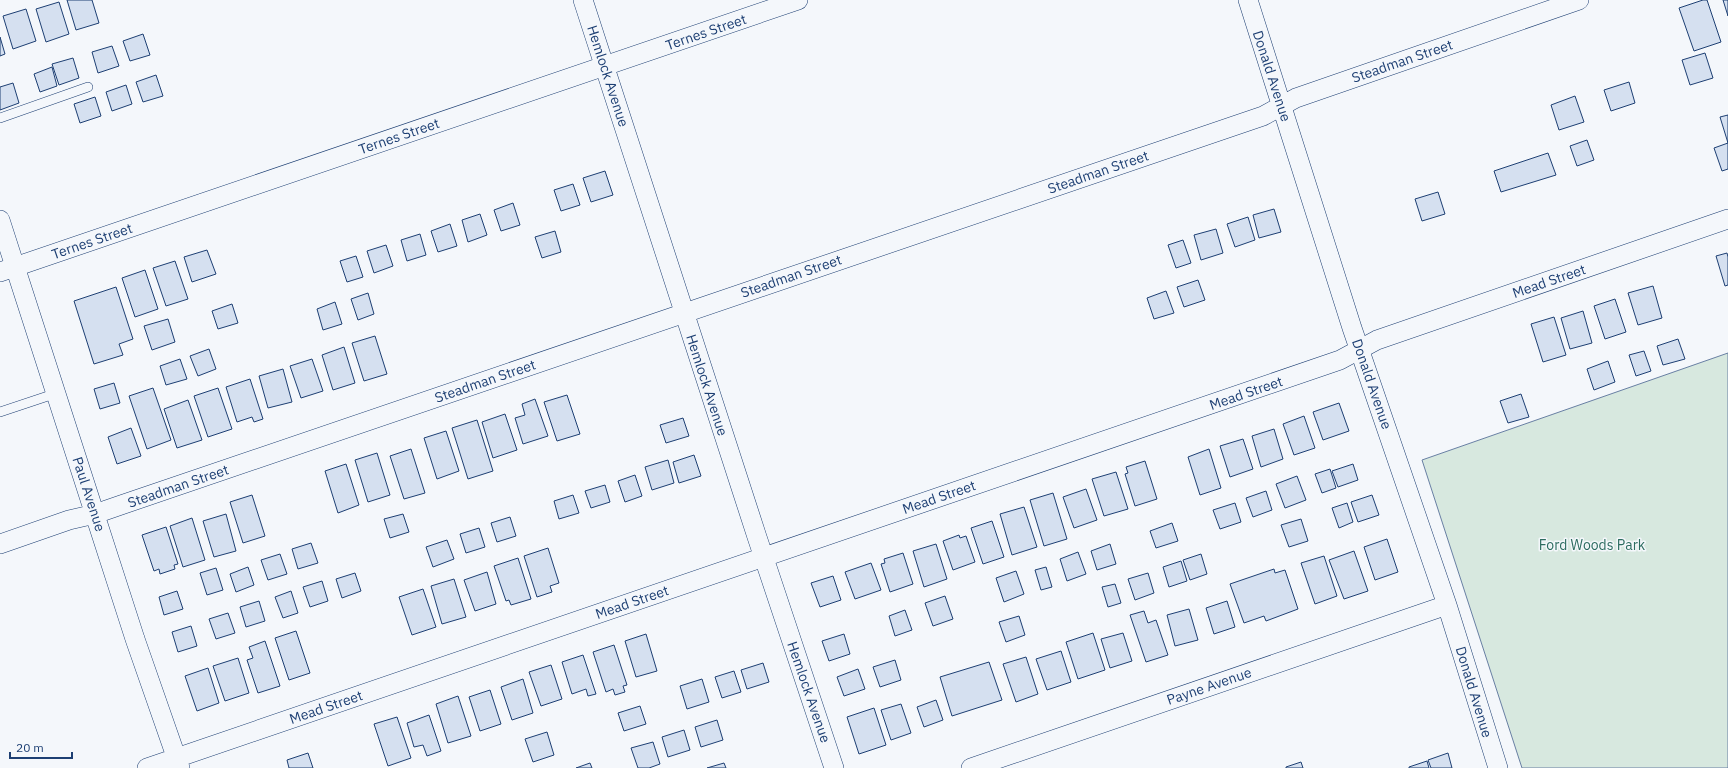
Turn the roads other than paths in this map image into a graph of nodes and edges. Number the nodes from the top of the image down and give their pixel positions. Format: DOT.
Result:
graph roads {
  1 [pos="583,0"];
  2 [pos="798,0"];
  3 [pos="1248,0"];
  4 [pos="1579,0"];
  5 [pos="605,66"];
  6 [pos="88,87"];
  7 [pos="1282,106"];
  8 [pos="0,118"];
  9 [pos="1728,219"];
  10 [pos="0,220"];
  11 [pos="8,270"];
  12 [pos="684,312"];
  13 [pos="1360,350"];
  14 [pos="57,393"];
  15 [pos="0,412"];
  16 [pos="95,514"];
  17 [pos="0,544"];
  18 [pos="764,557"];
  19 [pos="1447,605"];
  20 [pos="178,763"];
  21 [pos="147,768"];
  22 [pos="834,768"];
  23 [pos="971,768"];
  24 [pos="1498,768"];
  1 -- 5 [label="street, Hemlock Avenue"];
  2 -- 5 [label="street, Ternes Street"];
  3 -- 7 [label="street, Donald Avenue"];
  4 -- 7 [label="street, Steadman Street"];
  5 -- 11 [label="street, Ternes Street"];
  5 -- 12 [label="street, Hemlock Avenue"];
  6 -- 8 [label="lane"];
  7 -- 12 [label="street, Steadman Street"];
  7 -- 13 [label="street, Donald Avenue"];
  9 -- 13 [label="street, Mead Street"];
  10 -- 11 [label="street, Paul Avenue"];
  11 -- 14 [label="street, Paul Avenue"];
  12 -- 16 [label="street, Steadman Street"];
  12 -- 18 [label="street, Hemlock Avenue"];
  13 -- 18 [label="street, Mead Street"];
  13 -- 19 [label="street, Donald Avenue"];
  14 -- 15 [label="lane"];
  14 -- 16 [label="street, Paul Avenue"];
  16 -- 17 [label="street, Steadman Street"];
  16 -- 20 [label="street, Paul Avenue"];
  18 -- 20 [label="street, Mead Street"];
  18 -- 22 [label="street, Hemlock Avenue"];
  19 -- 23 [label="street, Payne Avenue"];
  19 -- 24 [label="street, Donald Avenue"];
  20 -- 21 [label="street, Mead Street"];
}
